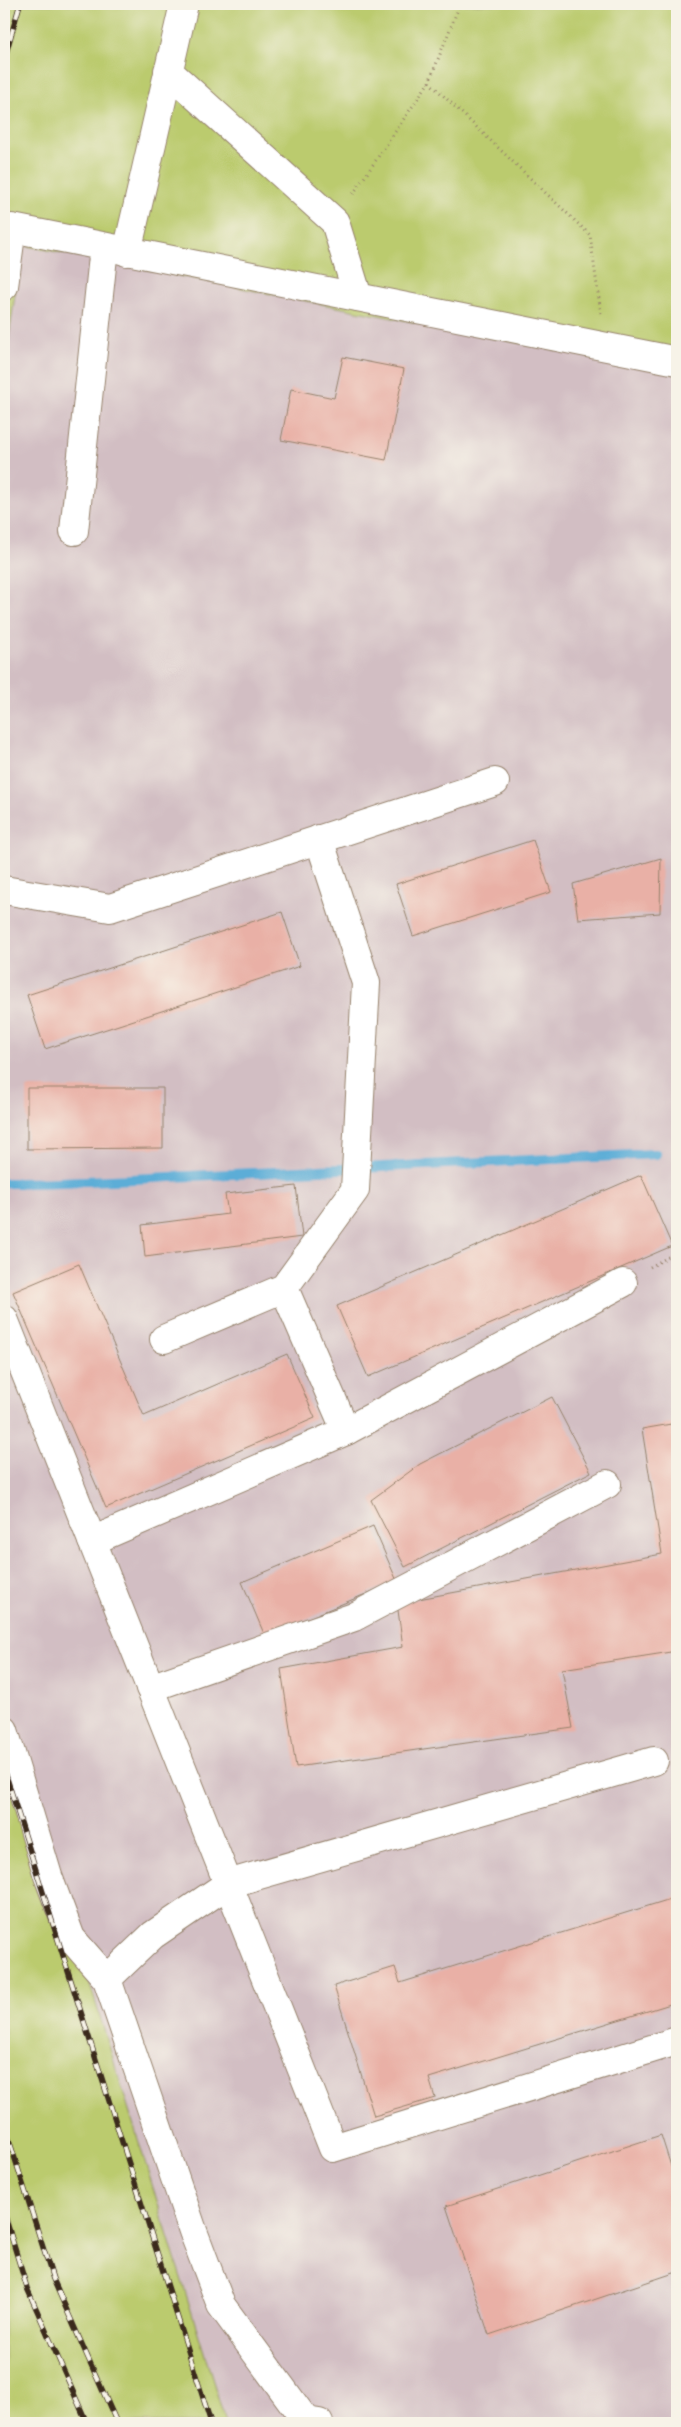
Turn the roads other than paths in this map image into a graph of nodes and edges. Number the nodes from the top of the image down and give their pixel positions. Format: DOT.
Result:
graph roads {
  1 [pos="184,4"];
  2 [pos="168,71"];
  3 [pos="116,249"];
  4 [pos="4,286"];
  5 [pos="358,298"];
  6 [pos="677,361"];
  7 [pos="74,531"];
  8 [pos="495,782"];
  9 [pos="319,839"];
  10 [pos="4,890"];
  11 [pos="623,1283"];
  12 [pos="284,1288"];
  13 [pos="4,1319"];
  14 [pos="164,1339"];
  15 [pos="346,1431"];
  16 [pos="607,1484"];
  17 [pos="92,1541"];
  18 [pos="150,1688"];
  19 [pos="4,1730"];
  20 [pos="654,1761"];
  21 [pos="228,1884"];
  22 [pos="107,1979"];
  23 [pos="675,2047"];
  24 [pos="311,2422"];
  1 -- 2 [label="street"];
  2 -- 3 [label="street"];
  2 -- 5 [label="street"];
  3 -- 4 [label="street"];
  3 -- 5 [label="street"];
  3 -- 7 [label="street"];
  5 -- 6 [label="street"];
  8 -- 9 [label="street"];
  9 -- 10 [label="street"];
  9 -- 12 [label="street"];
  11 -- 15 [label="street"];
  12 -- 14 [label="street"];
  12 -- 15 [label="street"];
  13 -- 17 [label="street"];
  15 -- 17 [label="street"];
  16 -- 18 [label="street"];
  17 -- 18 [label="street"];
  18 -- 21 [label="street"];
  19 -- 22 [label="street"];
  20 -- 21 [label="street"];
  21 -- 22 [label="street"];
  21 -- 23 [label="street"];
  22 -- 24 [label="street"];
}
